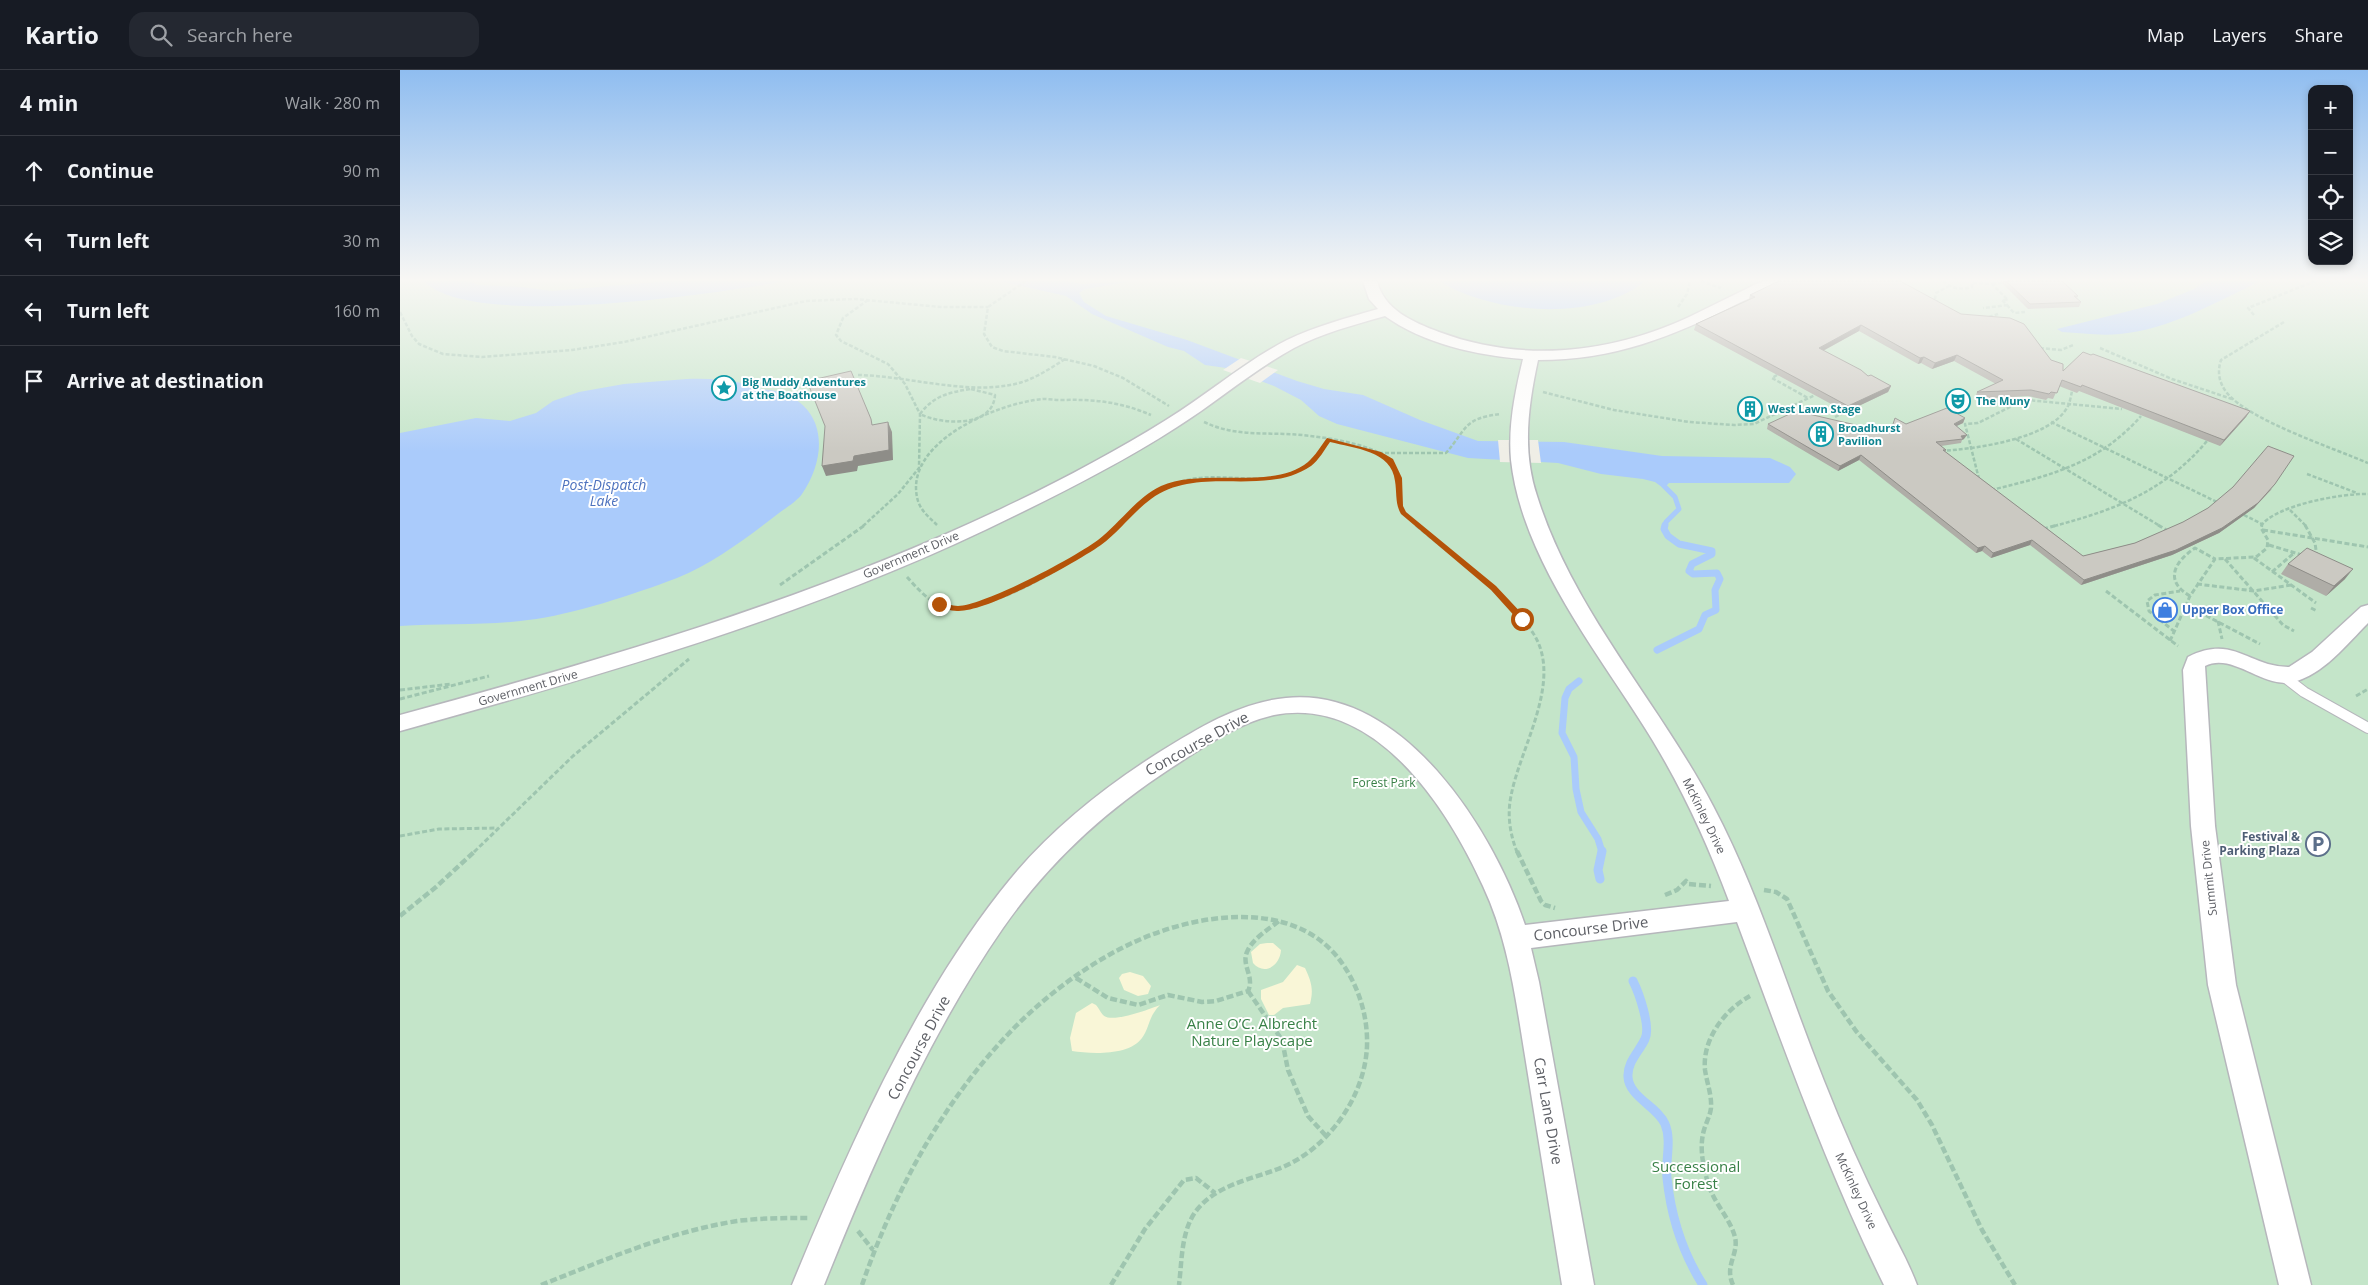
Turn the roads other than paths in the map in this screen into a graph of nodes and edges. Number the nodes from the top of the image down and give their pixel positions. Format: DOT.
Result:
graph roads {
  1 [pos="1303,338"];
  2 [pos="1439,338"];
  3 [pos="1650,338"];
  4 [pos="1531,356"];
  5 [pos="2368,612"];
  6 [pos="2282,675"];
  7 [pos="400,723"];
  8 [pos="2368,728"];
  9 [pos="1746,910"];
  10 [pos="1516,938"];
  11 [pos="808,1285"];
  12 [pos="1578,1285"];
  13 [pos="1901,1285"];
  14 [pos="2296,1285"];
  1 -- 7 [label="street, Government Drive"];
  2 -- 4 [label="street"];
  3 -- 4 [label="street"];
  4 -- 9 [label="street, McKinley Drive"];
  5 -- 6 [label="street"];
  6 -- 8 [label="lane"];
  6 -- 14 [label="street, Summit Drive"];
  9 -- 10 [label="street, Concourse Drive"];
  9 -- 13 [label="street, McKinley Drive"];
  10 -- 11 [label="street, Concourse Drive"];
  10 -- 12 [label="street, Carr Lane Drive"];
}
